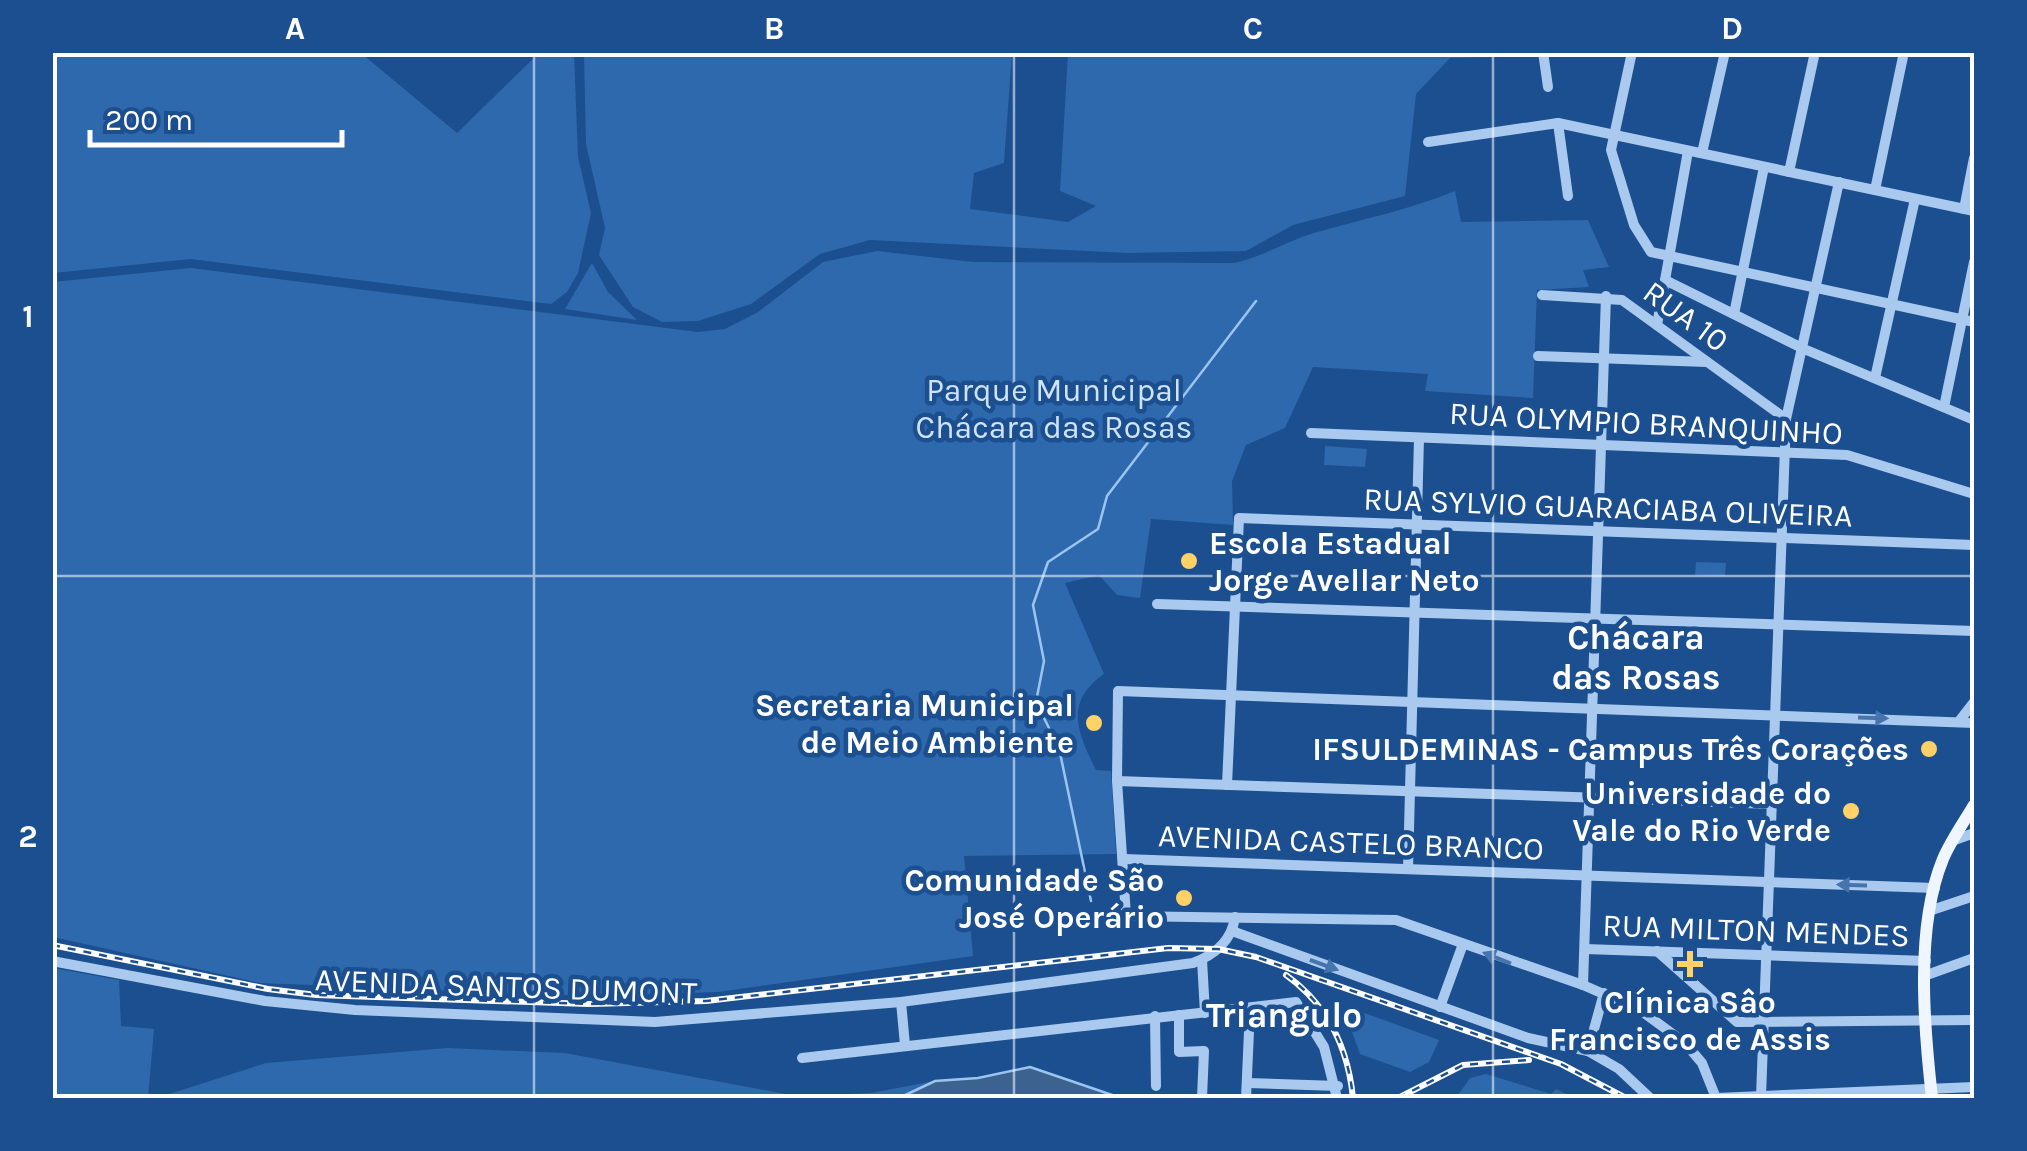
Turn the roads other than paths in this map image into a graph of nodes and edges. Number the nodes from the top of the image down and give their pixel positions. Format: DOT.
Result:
graph roads {
  1 [pos="1543,52"];
  2 [pos="1632,52"];
  3 [pos="1724,52"];
  4 [pos="1815,52"];
  5 [pos="1904,52"];
  6 [pos="1548,87"];
  7 [pos="1558,123"];
  8 [pos="1614,135"];
  9 [pos="1428,142"];
  10 [pos="1688,150"];
  11 [pos="1702,154"];
  12 [pos="1974,158"];
  13 [pos="1764,166"];
  14 [pos="1790,172"];
  15 [pos="1839,182"];
  16 [pos="1876,190"];
  17 [pos="1568,196"];
  18 [pos="1915,198"];
  19 [pos="1969,210"];
  20 [pos="1670,255"];
  21 [pos="1974,262"];
  22 [pos="1743,271"];
  23 [pos="1665,280"];
  24 [pos="1817,287"];
  25 [pos="1542,296"];
  26 [pos="1606,296"];
  27 [pos="1891,304"];
  28 [pos="1734,314"];
  29 [pos="1969,320"];
  30 [pos="1656,325"];
  31 [pos="1804,349"];
  32 [pos="1538,356"];
  33 [pos="1604,358"];
  34 [pos="1708,362"];
  35 [pos="1875,378"];
  36 [pos="1944,408"];
  37 [pos="1786,419"];
  38 [pos="1974,420"];
  39 [pos="1311,433"];
  40 [pos="1418,438"];
  41 [pos="1601,445"];
  42 [pos="1784,453"];
  43 [pos="1974,494"];
  44 [pos="1416,525"];
  45 [pos="1598,531"];
  46 [pos="1782,538"];
  47 [pos="1974,545"];
  48 [pos="1157,604"];
  49 [pos="1235,608"];
  50 [pos="1414,614"];
  51 [pos="1596,620"];
  52 [pos="1779,625"];
  53 [pos="1974,632"];
  54 [pos="1231,695"];
  55 [pos="1412,702"];
  56 [pos="1974,702"];
  57 [pos="1593,708"];
  58 [pos="1776,715"];
  59 [pos="1960,720"];
  60 [pos="1974,722"];
  61 [pos="1117,781"];
  62 [pos="1227,785"];
  63 [pos="1410,792"];
  64 [pos="1591,798"];
  65 [pos="1772,804"];
  66 [pos="1974,805"];
  67 [pos="1974,833"];
  68 [pos="1952,841"];
  69 [pos="1124,859"];
  70 [pos="1408,869"];
  71 [pos="1588,876"];
  72 [pos="1768,882"];
  73 [pos="1935,888"];
  74 [pos="1974,896"];
  75 [pos="1932,910"];
  76 [pos="1235,917"];
  77 [pos="1232,931"];
  78 [pos="1462,944"];
  79 [pos="1584,949"];
  80 [pos="1657,952"];
  81 [pos="1678,952"];
  82 [pos="1766,955"];
  83 [pos="1974,958"];
  84 [pos="1202,960"];
  85 [pos="52,961"];
  86 [pos="1926,961"];
  87 [pos="1677,969"];
  88 [pos="1924,976"];
  89 [pos="1583,985"];
  90 [pos="1604,993"];
  91 [pos="901,1002"];
  92 [pos="1440,1007"];
  93 [pos="1250,1009"];
  94 [pos="1205,1013"];
  95 [pos="1180,1014"];
  96 [pos="1156,1016"];
  97 [pos="1974,1020"];
  98 [pos="1764,1022"];
  99 [pos="1926,1022"];
  100 [pos="905,1045"];
  101 [pos="1588,1050"];
  102 [pos="802,1058"];
  103 [pos="1247,1083"];
  104 [pos="1156,1086"];
  105 [pos="1974,1087"];
  106 [pos="1338,1092"];
  107 [pos="1932,1095"];
  108 [pos="1761,1097"];
  109 [pos="1202,1098"];
  110 [pos="1246,1098"];
  111 [pos="1650,1098"];
  112 [pos="1716,1098"];
  1 -- 6 [label="street"];
  2 -- 8 [label="street"];
  3 -- 11 [label="street"];
  4 -- 14 [label="street"];
  5 -- 16 [label="street"];
  7 -- 8 [label="street"];
  7 -- 9 [label="street"];
  7 -- 17 [label="street"];
  8 -- 10 [label="street"];
  8 -- 20 [label="street"];
  10 -- 11 [label="street"];
  10 -- 20 [label="street"];
  11 -- 13 [label="street"];
  12 -- 19 [label="street"];
  13 -- 14 [label="street"];
  13 -- 22 [label="street"];
  14 -- 15 [label="street"];
  15 -- 16 [label="street"];
  15 -- 24 [label="street"];
  16 -- 18 [label="street"];
  18 -- 19 [label="street"];
  18 -- 27 [label="street"];
  20 -- 22 [label="street"];
  20 -- 23 [label="street"];
  21 -- 29 [label="street"];
  22 -- 24 [label="street"];
  22 -- 28 [label="street"];
  23 -- 28 [label="street"];
  23 -- 30 [label="street"];
  24 -- 27 [label="street"];
  24 -- 31 [label="street"];
  25 -- 26 [label="street, RUA 10"];
  26 -- 30 [label="street, RUA 10"];
  26 -- 33 [label="street"];
  27 -- 29 [label="street"];
  27 -- 35 [label="street"];
  28 -- 31 [label="street"];
  29 -- 36 [label="street"];
  30 -- 34 [label="street, RUA 10"];
  31 -- 35 [label="street"];
  31 -- 37 [label="street"];
  32 -- 33 [label="street"];
  33 -- 34 [label="street"];
  33 -- 41 [label="street"];
  34 -- 37 [label="street, RUA 10"];
  35 -- 36 [label="street"];
  36 -- 38 [label="street"];
  37 -- 42 [label="street"];
  39 -- 40 [label="street, RUA OLYMPIO BRANQUINHO"];
  40 -- 41 [label="street, RUA OLYMPIO BRANQUINHO"];
  40 -- 44 [label="street"];
  41 -- 42 [label="street, RUA OLYMPIO BRANQUINHO"];
  41 -- 45 [label="street"];
  42 -- 43 [label="street, RUA OLYMPIO BRANQUINHO"];
  42 -- 46 [label="street"];
  44 -- 45 [label="street, RUA SYLVIO GUARACIABA OLIVEIRA"];
  44 -- 49 [label="street, RUA SYLVIO GUARACIABA OLIVEIRA"];
  44 -- 50 [label="street"];
  45 -- 46 [label="street, RUA SYLVIO GUARACIABA OLIVEIRA"];
  45 -- 51 [label="street"];
  46 -- 47 [label="street, RUA SYLVIO GUARACIABA OLIVEIRA"];
  46 -- 52 [label="street"];
  48 -- 49 [label="street"];
  49 -- 50 [label="street"];
  49 -- 54 [label="street"];
  50 -- 51 [label="street"];
  50 -- 55 [label="street"];
  51 -- 52 [label="street"];
  51 -- 57 [label="street"];
  52 -- 53 [label="street"];
  52 -- 58 [label="street"];
  54 -- 55 [label="street"];
  54 -- 61 [label="street"];
  54 -- 62 [label="street"];
  55 -- 57 [label="street"];
  55 -- 63 [label="street"];
  56 -- 59 [label="street"];
  57 -- 58 [label="street"];
  57 -- 64 [label="street"];
  58 -- 59 [label="street, one-way"];
  58 -- 65 [label="street"];
  59 -- 60 [label="street"];
  61 -- 62 [label="street"];
  61 -- 69 [label="street"];
  62 -- 63 [label="street"];
  63 -- 64 [label="street"];
  63 -- 70 [label="street"];
  64 -- 65 [label="street"];
  64 -- 71 [label="street"];
  65 -- 72 [label="street"];
  66 -- 68 [label="main road"];
  67 -- 68 [label="street"];
  68 -- 73 [label="main road"];
  69 -- 70 [label="street, AVENIDA CASTELO BRANCO"];
  69 -- 76 [label="street"];
  70 -- 71 [label="street, AVENIDA CASTELO BRANCO"];
  71 -- 72 [label="street, AVENIDA CASTELO BRANCO"];
  71 -- 79 [label="street"];
  73 -- 72 [label="street, AVENIDA CASTELO BRANCO, one-way"];
  72 -- 82 [label="street"];
  73 -- 75 [label="main road"];
  74 -- 75 [label="street"];
  75 -- 86 [label="main road"];
  76 -- 77 [label="street"];
  76 -- 78 [label="street"];
  77 -- 84 [label="street"];
  77 -- 92 [label="street, one-way"];
  89 -- 78 [label="street, one-way"];
  78 -- 92 [label="street"];
  79 -- 80 [label="street, RUA MILTON MENDES"];
  79 -- 89 [label="street"];
  80 -- 81 [label="street, RUA MILTON MENDES"];
  80 -- 87 [label="street"];
  81 -- 82 [label="street, RUA MILTON MENDES"];
  81 -- 87 [label="street"];
  82 -- 86 [label="street, RUA MILTON MENDES"];
  82 -- 98 [label="street"];
  83 -- 88 [label="street"];
  84 -- 91 [label="street, AVENIDA SANTOS DUMONT"];
  84 -- 94 [label="street"];
  85 -- 91 [label="street, AVENIDA SANTOS DUMONT"];
  86 -- 88 [label="main road"];
  87 -- 98 [label="street"];
  88 -- 99 [label="main road"];
  89 -- 90 [label="street"];
  90 -- 101 [label="street"];
  90 -- 112 [label="street"];
  91 -- 100 [label="street"];
  92 -- 101 [label="street"];
  93 -- 94 [label="street"];
  93 -- 103 [label="street"];
  93 -- 106 [label="street"];
  94 -- 95 [label="street"];
  95 -- 96 [label="street"];
  95 -- 109 [label="street"];
  96 -- 100 [label="street"];
  96 -- 104 [label="street"];
  97 -- 99 [label="street"];
  98 -- 99 [label="street"];
  98 -- 108 [label="street"];
  99 -- 107 [label="main road"];
  100 -- 102 [label="street"];
  101 -- 111 [label="street"];
  103 -- 106 [label="street"];
  103 -- 110 [label="street"];
  105 -- 107 [label="street"];
  107 -- 108 [label="street"];
  108 -- 112 [label="street"];
}
